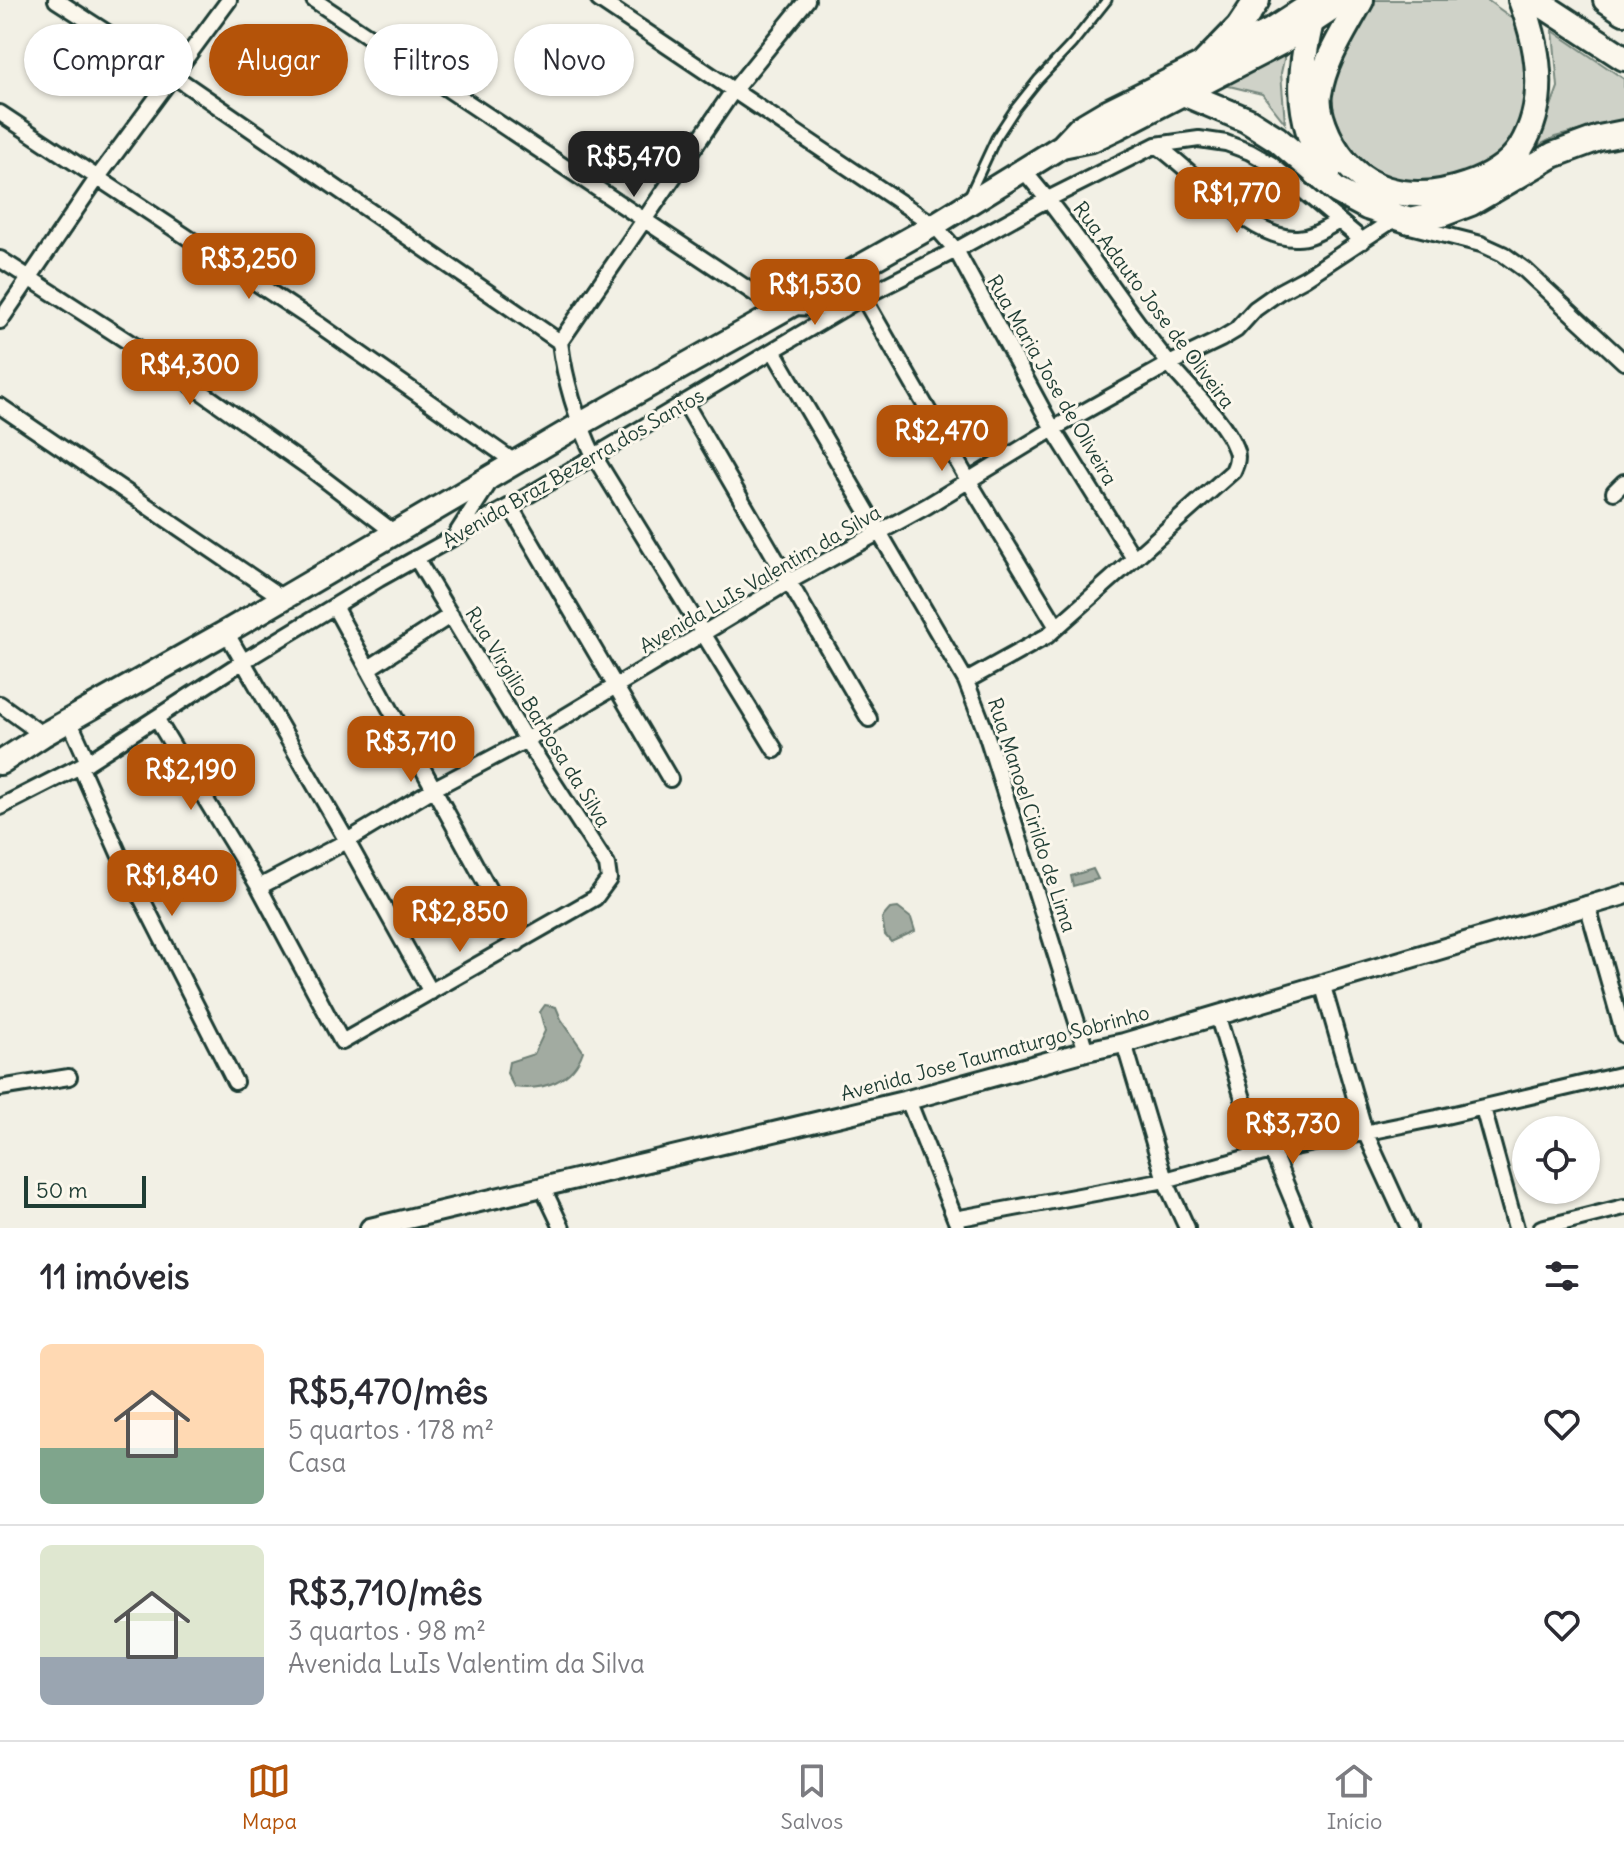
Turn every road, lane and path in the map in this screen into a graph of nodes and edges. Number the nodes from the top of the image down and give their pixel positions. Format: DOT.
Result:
graph roads {
  1 [pos="56,0"];
  2 [pos="229,0"];
  3 [pos="314,0"];
  4 [pos="599,0"];
  5 [pos="807,0"];
  6 [pos="1107,0"];
  7 [pos="1257,0"];
  8 [pos="1346,0"];
  9 [pos="1361,0"];
  10 [pos="1521,0"];
  11 [pos="1535,0"];
  12 [pos="1606,0"];
  13 [pos="1316,1"];
  14 [pos="1624,12"];
  15 [pos="93,24"];
  16 [pos="1309,26"];
  17 [pos="193,46"];
  18 [pos="1624,58"];
  19 [pos="1205,62"];
  20 [pos="193,89"];
  21 [pos="733,91"];
  22 [pos="1183,93"];
  23 [pos="155,96"];
  24 [pos="0,113"];
  25 [pos="1623,133"];
  26 [pos="1156,145"];
  27 [pos="1062,146"];
  28 [pos="1023,170"];
  29 [pos="98,177"];
  30 [pos="1337,191"];
  31 [pos="1048,199"];
  32 [pos="965,205"];
  33 [pos="644,219"];
  34 [pos="1393,220"];
  35 [pos="1338,222"];
  36 [pos="934,225"];
  37 [pos="1363,241"];
  38 [pos="956,250"];
  39 [pos="0,259"];
  40 [pos="30,279"];
  41 [pos="863,297"];
  42 [pos="785,309"];
  43 [pos="843,309"];
  44 [pos="0,321"];
  45 [pos="560,342"];
  46 [pos="774,352"];
  47 [pos="1624,362"];
  48 [pos="1169,364"];
  49 [pos="685,403"];
  50 [pos="0,406"];
  51 [pos="579,425"];
  52 [pos="1053,429"];
  53 [pos="594,456"];
  54 [pos="516,463"];
  55 [pos="495,475"];
  56 [pos="968,480"];
  57 [pos="510,506"];
  58 [pos="396,534"];
  59 [pos="879,534"];
  60 [pos="455,537"];
  61 [pos="1133,557"];
  62 [pos="416,558"];
  63 [pos="790,581"];
  64 [pos="284,599"];
  65 [pos="335,608"];
  66 [pos="451,615"];
  67 [pos="1057,627"];
  68 [pos="226,632"];
  69 [pos="702,635"];
  70 [pos="242,662"];
  71 [pos="369,668"];
  72 [pos="966,681"];
  73 [pos="616,686"];
  74 [pos="0,704"];
  75 [pos="156,718"];
  76 [pos="869,719"];
  77 [pos="69,720"];
  78 [pos="43,735"];
  79 [pos="526,740"];
  80 [pos="775,750"];
  81 [pos="0,763"];
  82 [pos="84,764"];
  83 [pos="670,779"];
  84 [pos="435,788"];
  85 [pos="0,807"];
  86 [pos="347,841"];
  87 [pos="259,887"];
  88 [pos="1624,895"];
  89 [pos="1587,904"];
  90 [pos="518,943"];
  91 [pos="1322,983"];
  92 [pos="431,992"];
  93 [pos="1217,1014"];
  94 [pos="1624,1035"];
  95 [pos="1124,1043"];
  96 [pos="1086,1051"];
  97 [pos="1624,1074"];
  98 [pos="69,1077"];
  99 [pos="235,1082"];
  100 [pos="0,1088"];
  101 [pos="908,1100"];
  102 [pos="1483,1108"];
  103 [pos="1365,1132"];
  104 [pos="1266,1153"];
  105 [pos="1165,1180"];
  106 [pos="543,1188"];
  107 [pos="1624,1207"];
  108 [pos="421,1223"];
  109 [pos="957,1224"];
  110 [pos="370,1228"];
  111 [pos="562,1228"];
  112 [pos="1187,1228"];
  113 [pos="1304,1228"];
  114 [pos="1409,1228"];
  115 [pos="1516,1228"];
  116 [pos="1541,1228"];
  1 -- 15 [label="street"];
  2 -- 17 [label="street"];
  3 -- 33 [label="street"];
  4 -- 21 [label="street, Rua Maria Jose de Oliveira"];
  5 -- 21 [label="street"];
  6 -- 32 [label="lane"];
  7 -- 19 [label="highway"];
  8 -- 16 [label="main road"];
  9 -- 10 [label="highway"];
  11 -- 18 [label="highway"];
  12 -- 14 [label="highway"];
  13 -- 16 [label="highway"];
  13 -- 19 [label="main road"];
  16 -- 22 [label="main road"];
  16 -- 30 [label="highway"];
  19 -- 27 [label="main road"];
  20 -- 45 [label="street"];
  21 -- 33 [label="street"];
  21 -- 36 [label="street, Rua Maria Jose de Oliveira"];
  22 -- 27 [label="main road"];
  22 -- 30 [label="highway"];
  23 -- 29 [label="street"];
  24 -- 29 [label="street"];
  25 -- 34 [label="highway"];
  26 -- 31 [label="street, Avenida Braz Bezerra dos Santos"];
  26 -- 35 [label="street, Avenida Braz Bezerra dos Santos"];
  26 -- 35 [label="street"];
  27 -- 28 [label="main road, Avenida Braz Bezerra dos Santos"];
  28 -- 31 [label="street, Rua Adauto Jose de Oliveira"];
  28 -- 32 [label="main road, Avenida Braz Bezerra dos Santos"];
  29 -- 40 [label="street"];
  29 -- 54 [label="street"];
  30 -- 34 [label="highway"];
  31 -- 38 [label="street, Avenida Braz Bezerra dos Santos"];
  31 -- 48 [label="street, Rua Adauto Jose de Oliveira"];
  32 -- 36 [label="main road, Avenida Braz Bezerra dos Santos"];
  33 -- 42 [label="street"];
  33 -- 45 [label="street"];
  34 -- 37 [label="street, Avenida LuIs Valentim da Silva"];
  34 -- 47 [label="street"];
  35 -- 37 [label="street, Avenida Braz Bezerra dos Santos"];
  36 -- 38 [label="street, Rua Maria Jose de Oliveira"];
  36 -- 42 [label="main road, Avenida Braz Bezerra dos Santos"];
  37 -- 48 [label="street, Avenida LuIs Valentim da Silva"];
  38 -- 41 [label="street, Avenida Braz Bezerra dos Santos"];
  38 -- 52 [label="street, Rua Maria Jose de Oliveira"];
  39 -- 40 [label="street"];
  40 -- 44 [label="street"];
  40 -- 58 [label="street"];
  41 -- 43 [label="street, Avenida Braz Bezerra dos Santos"];
  41 -- 56 [label="street"];
  42 -- 43 [label="street"];
  42 -- 51 [label="main road, Avenida Braz Bezerra dos Santos"];
  43 -- 46 [label="street, Avenida Braz Bezerra dos Santos"];
  45 -- 51 [label="street"];
  46 -- 49 [label="street, Avenida Braz Bezerra dos Santos"];
  46 -- 59 [label="street, Rua Manoel Cirildo de Lima"];
  48 -- 52 [label="street, Avenida LuIs Valentim da Silva"];
  48 -- 61 [label="street, Rua Adauto Jose de Oliveira"];
  49 -- 53 [label="street, Avenida Braz Bezerra dos Santos"];
  49 -- 63 [label="street"];
  50 -- 64 [label="street"];
  51 -- 53 [label="street"];
  51 -- 54 [label="main road, Avenida Braz Bezerra dos Santos"];
  52 -- 56 [label="street, Avenida LuIs Valentim da Silva"];
  52 -- 61 [label="street, Rua Maria Jose de Oliveira"];
  53 -- 57 [label="street, Avenida Braz Bezerra dos Santos"];
  53 -- 69 [label="street"];
  54 -- 55 [label="main road, Avenida Braz Bezerra dos Santos"];
  55 -- 58 [label="main road, Avenida Braz Bezerra dos Santos"];
  55 -- 60 [label="street"];
  56 -- 59 [label="street, Avenida LuIs Valentim da Silva"];
  56 -- 67 [label="street"];
  57 -- 60 [label="street, Avenida Braz Bezerra dos Santos"];
  57 -- 73 [label="street"];
  58 -- 64 [label="main road, Avenida Braz Bezerra dos Santos"];
  59 -- 63 [label="street, Avenida LuIs Valentim da Silva"];
  59 -- 72 [label="street, Rua Manoel Cirildo de Lima"];
  60 -- 62 [label="street, Avenida Braz Bezerra dos Santos"];
  61 -- 67 [label="street"];
  62 -- 65 [label="street, Avenida Braz Bezerra dos Santos"];
  62 -- 66 [label="street, Rua Virgilio Barbosa da Silva"];
  63 -- 69 [label="street, Avenida LuIs Valentim da Silva"];
  63 -- 76 [label="street"];
  64 -- 68 [label="main road, Avenida Braz Bezerra dos Santos"];
  65 -- 70 [label="street, Avenida Braz Bezerra dos Santos"];
  65 -- 71 [label="street"];
  66 -- 71 [label="street"];
  66 -- 79 [label="street, Rua Virgilio Barbosa da Silva"];
  67 -- 72 [label="street"];
  68 -- 70 [label="street"];
  68 -- 77 [label="main road, Avenida Braz Bezerra dos Santos"];
  69 -- 73 [label="street, Avenida LuIs Valentim da Silva"];
  69 -- 80 [label="street"];
  70 -- 75 [label="street, Avenida Braz Bezerra dos Santos"];
  70 -- 86 [label="street"];
  71 -- 84 [label="street"];
  72 -- 96 [label="street, Rua Manoel Cirildo de Lima"];
  73 -- 79 [label="street, Avenida LuIs Valentim da Silva"];
  73 -- 83 [label="street"];
  74 -- 78 [label="street"];
  75 -- 82 [label="street, Avenida Braz Bezerra dos Santos"];
  75 -- 87 [label="street"];
  77 -- 78 [label="main road, Avenida Braz Bezerra dos Santos"];
  77 -- 82 [label="street"];
  78 -- 81 [label="main road, Avenida Braz Bezerra dos Santos"];
  79 -- 84 [label="street, Avenida LuIs Valentim da Silva"];
  79 -- 90 [label="street, Rua Virgilio Barbosa da Silva"];
  82 -- 85 [label="street, Avenida Braz Bezerra dos Santos"];
  82 -- 99 [label="street"];
  84 -- 86 [label="street, Avenida LuIs Valentim da Silva"];
  84 -- 90 [label="street"];
  86 -- 87 [label="street, Avenida LuIs Valentim da Silva"];
  86 -- 92 [label="street"];
  87 -- 92 [label="street"];
  88 -- 89 [label="street, Avenida Jose Taumaturgo Sobrinho"];
  89 -- 91 [label="street, Avenida Jose Taumaturgo Sobrinho"];
  89 -- 94 [label="street"];
  90 -- 92 [label="street"];
  91 -- 93 [label="street, Avenida Jose Taumaturgo Sobrinho"];
  91 -- 103 [label="street"];
  93 -- 95 [label="street, Avenida Jose Taumaturgo Sobrinho"];
  93 -- 104 [label="street"];
  95 -- 96 [label="street, Avenida Jose Taumaturgo Sobrinho"];
  95 -- 105 [label="street"];
  96 -- 101 [label="street, Avenida Jose Taumaturgo Sobrinho"];
  97 -- 102 [label="street"];
  98 -- 100 [label="street"];
  101 -- 106 [label="street, Avenida Jose Taumaturgo Sobrinho"];
  101 -- 109 [label="street"];
  102 -- 103 [label="street"];
  102 -- 115 [label="street"];
  103 -- 104 [label="street"];
  103 -- 114 [label="street"];
  104 -- 105 [label="street"];
  104 -- 113 [label="street"];
  105 -- 109 [label="street"];
  105 -- 112 [label="street"];
  106 -- 108 [label="street, Avenida Jose Taumaturgo Sobrinho"];
  106 -- 111 [label="street"];
  107 -- 116 [label="street"];
  108 -- 110 [label="street, Avenida Jose Taumaturgo Sobrinho"];
}
